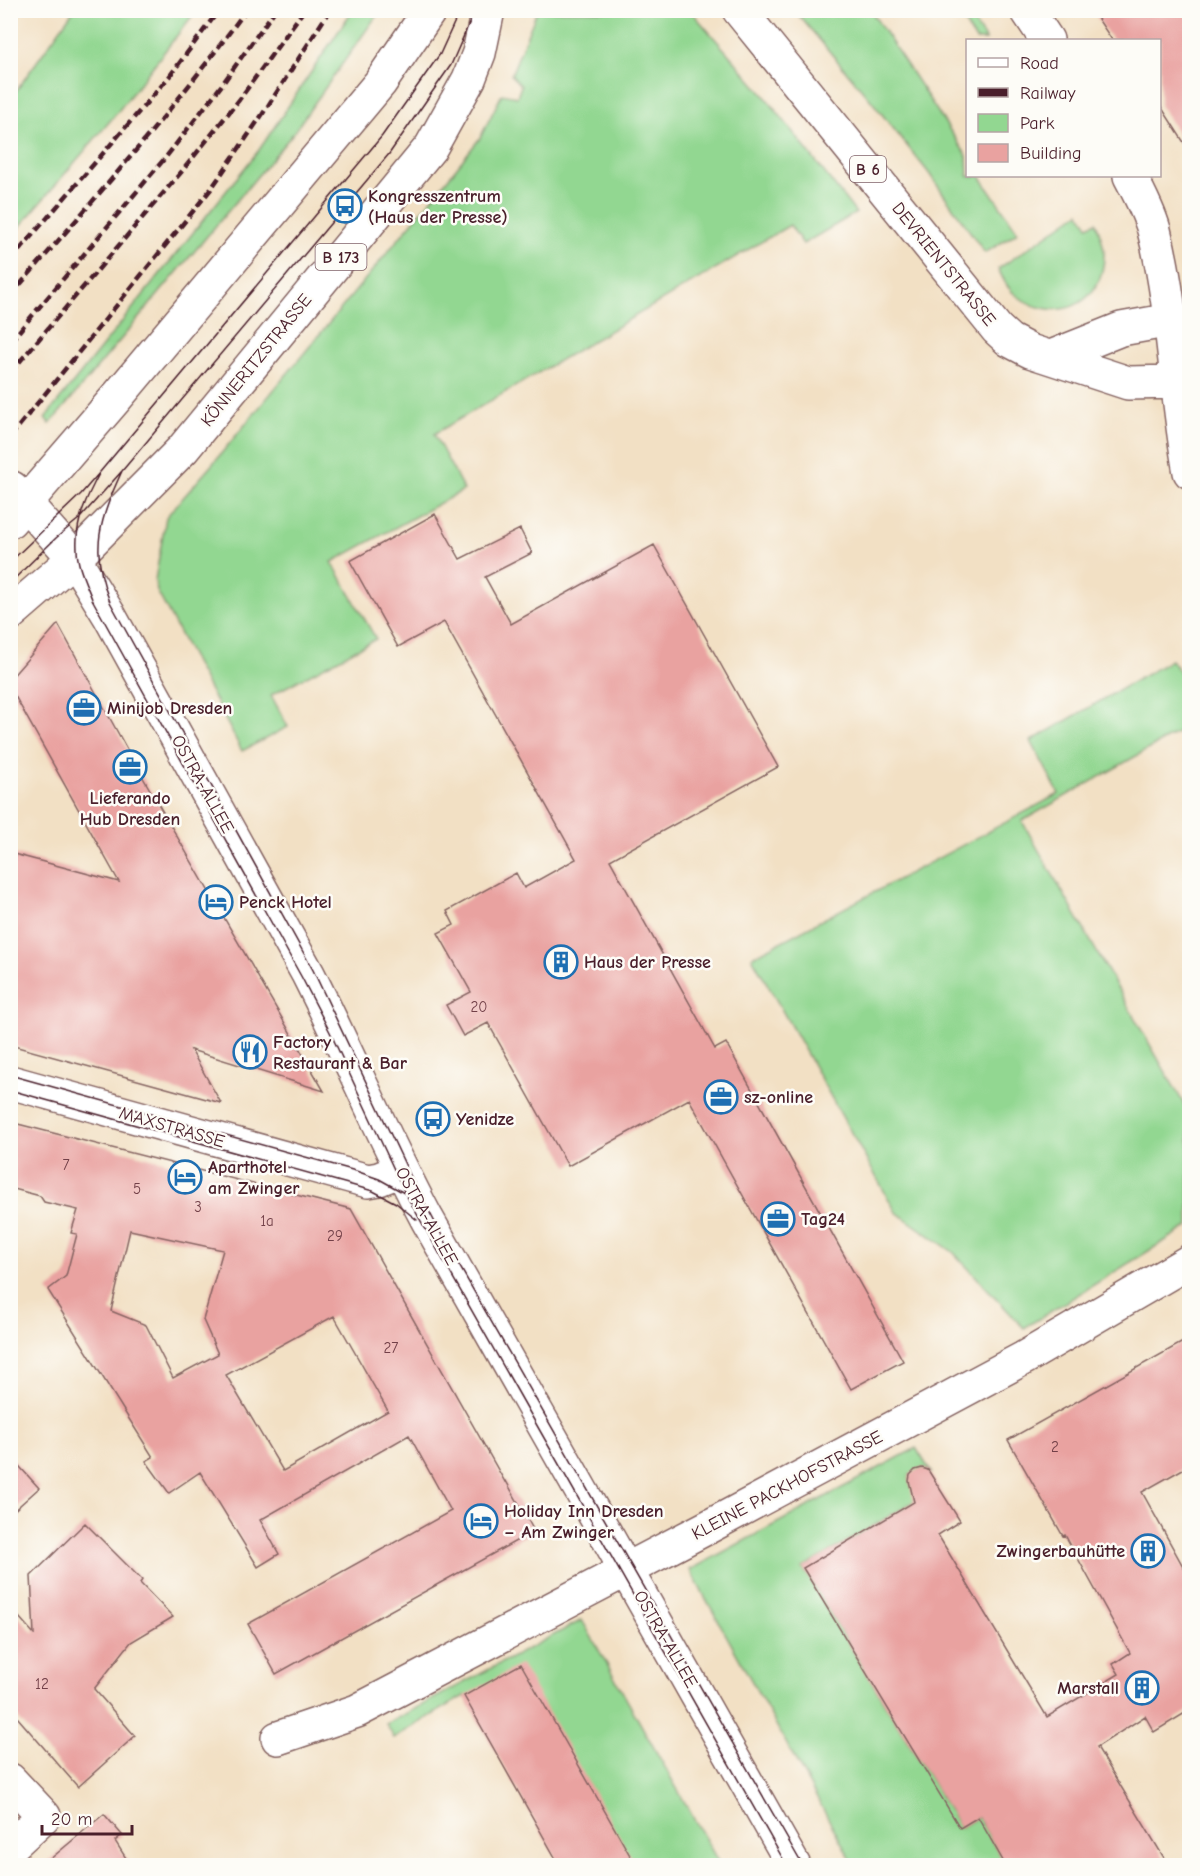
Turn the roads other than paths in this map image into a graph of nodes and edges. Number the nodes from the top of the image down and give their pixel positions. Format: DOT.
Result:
graph roads {
  1 [pos="430,10"];
  2 [pos="488,10"];
  3 [pos="739,10"];
  4 [pos="1027,10"];
  5 [pos="1046,39"];
  6 [pos="1130,177"];
  7 [pos="1171,320"];
  8 [pos="1051,357"];
  9 [pos="1177,382"];
  10 [pos="1190,472"];
  11 [pos="16,503"];
  12 [pos="74,558"];
  13 [pos="10,614"];
  14 [pos="10,1082"];
  15 [pos="401,1170"];
  16 [pos="1190,1261"];
  17 [pos="626,1569"];
  18 [pos="278,1738"];
  19 [pos="10,1780"];
  20 [pos="10,1847"];
  21 [pos="794,1866"];
  1 -- 11 [label="street"];
  2 -- 12 [label="street, KÖNNERITZSTRASSE / B 173"];
  3 -- 8 [label="street, DEVRIENTSTRASSE / B 6"];
  4 -- 5 [label="street"];
  6 -- 7 [label="street"];
  7 -- 8 [label="street"];
  7 -- 9 [label="street"];
  8 -- 9 [label="street, DEVRIENTSTRASSE / B 6"];
  9 -- 10 [label="street"];
  11 -- 12 [label="street, OSTRA-ALLEE"];
  12 -- 13 [label="street, KÖNNERITZSTRASSE / B 173"];
  12 -- 15 [label="street, OSTRA-ALLEE"];
  14 -- 15 [label="street, MAXSTRASSE"];
  15 -- 17 [label="street, OSTRA-ALLEE"];
  16 -- 17 [label="street, KLEINE PACKHOFSTRASSE"];
  17 -- 18 [label="street, KLEINE PACKHOFSTRASSE"];
  17 -- 21 [label="street, OSTRA-ALLEE"];
  19 -- 20 [label="street"];
}
